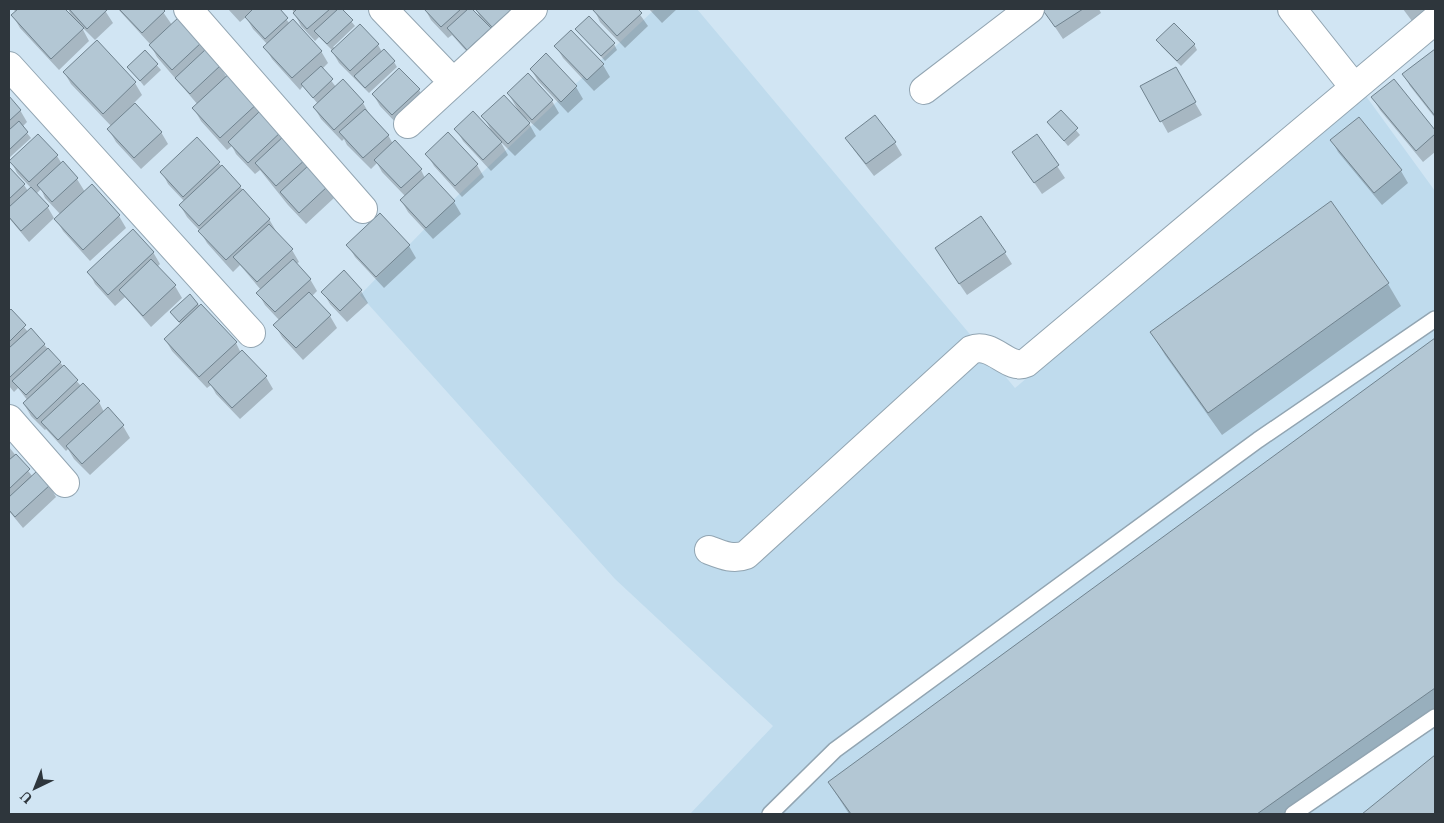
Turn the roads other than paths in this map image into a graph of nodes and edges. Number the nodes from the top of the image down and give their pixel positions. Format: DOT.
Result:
graph roads {
  1 [pos="188,9"];
  2 [pos="383,9"];
  3 [pos="533,9"];
  4 [pos="1030,9"];
  5 [pos="1292,9"];
  6 [pos="1435,20"];
  7 [pos="9,66"];
  8 [pos="453,82"];
  9 [pos="1354,87"];
  10 [pos="924,90"];
  11 [pos="408,124"];
  12 [pos="363,208"];
  13 [pos="1435,319"];
  14 [pos="251,333"];
  15 [pos="9,419"];
  16 [pos="65,483"];
  17 [pos="709,550"];
  18 [pos="1435,717"];
  19 [pos="770,814"];
  20 [pos="1293,814"];
  1 -- 12 [label="street"];
  2 -- 8 [label="street"];
  3 -- 8 [label="street"];
  4 -- 10 [label="street"];
  5 -- 9 [label="street"];
  6 -- 9 [label="street"];
  7 -- 14 [label="street"];
  8 -- 11 [label="street"];
  9 -- 17 [label="street"];
  13 -- 19 [label="lane"];
  15 -- 16 [label="street"];
  18 -- 20 [label="lane"];
}
